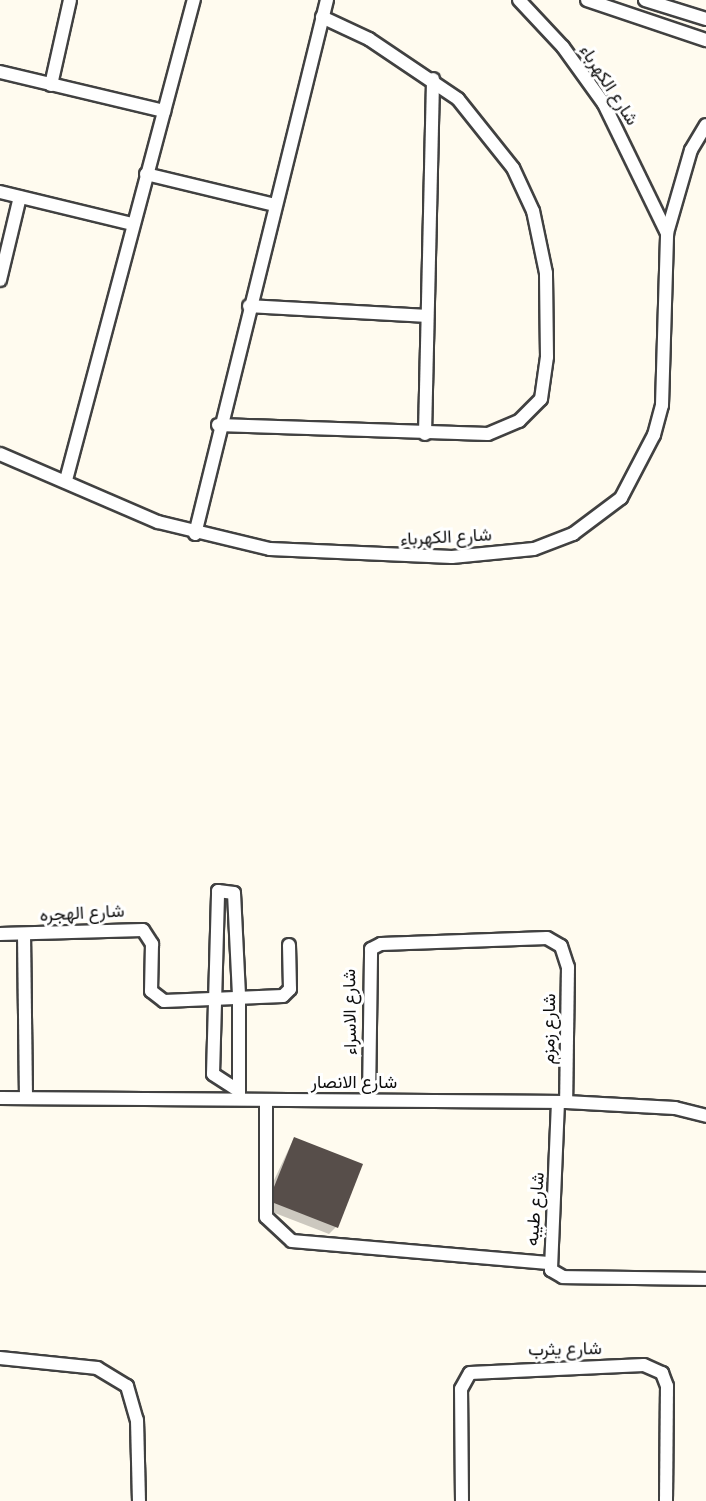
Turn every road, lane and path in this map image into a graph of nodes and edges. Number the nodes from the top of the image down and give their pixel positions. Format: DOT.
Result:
graph roads {
  1 [pos="70,0"];
  2 [pos="194,0"];
  3 [pos="327,0"];
  4 [pos="519,0"];
  5 [pos="587,0"];
  6 [pos="645,0"];
  7 [pos="322,17"];
  8 [pos="706,19"];
  9 [pos="706,40"];
  10 [pos="0,72"];
  11 [pos="433,80"];
  12 [pos="51,85"];
  13 [pos="164,111"];
  14 [pos="706,126"];
  15 [pos="146,174"];
  16 [pos="0,192"];
  17 [pos="20,197"];
  18 [pos="275,205"];
  19 [pos="132,224"];
  20 [pos="667,233"];
  21 [pos="0,280"];
  22 [pos="249,306"];
  23 [pos="427,316"];
  24 [pos="218,425"];
  25 [pos="425,434"];
  26 [pos="0,454"];
  27 [pos="66,480"];
  28 [pos="195,534"];
  29 [pos="0,934"];
  30 [pos="24,934"];
  31 [pos="289,945"];
  32 [pos="367,959"];
  33 [pos="239,997"];
  34 [pos="214,1000"];
  35 [pos="239,1095"];
  36 [pos="0,1098"];
  37 [pos="26,1098"];
  38 [pos="369,1099"];
  39 [pos="266,1100"];
  40 [pos="562,1102"];
  41 [pos="706,1116"];
  42 [pos="548,1263"];
  43 [pos="706,1279"];
  44 [pos="0,1358"];
  45 [pos="139,1501"];
  46 [pos="462,1501"];
  47 [pos="666,1501"];
  1 -- 12 [label="street"];
  2 -- 13 [label="street"];
  3 -- 7 [label="street"];
  4 -- 20 [label="street, شارع الكهرباء"];
  5 -- 9 [label="street"];
  6 -- 8 [label="street"];
  7 -- 11 [label="street"];
  7 -- 18 [label="street"];
  10 -- 12 [label="street"];
  11 -- 23 [label="street"];
  11 -- 25 [label="street"];
  12 -- 13 [label="street"];
  13 -- 15 [label="street"];
  14 -- 20 [label="street, شارع الكهرباء"];
  15 -- 18 [label="street"];
  15 -- 19 [label="street"];
  16 -- 17 [label="street"];
  17 -- 19 [label="street"];
  17 -- 21 [label="street"];
  18 -- 22 [label="street"];
  19 -- 27 [label="street"];
  20 -- 28 [label="street, شارع الكهرباء"];
  22 -- 23 [label="street"];
  22 -- 24 [label="street"];
  23 -- 25 [label="street"];
  24 -- 25 [label="street"];
  24 -- 28 [label="street"];
  26 -- 27 [label="street, شارع الكهرباء"];
  27 -- 28 [label="street, شارع الكهرباء"];
  29 -- 30 [label="street, شارع الهجره"];
  30 -- 34 [label="street, شارع الهجره"];
  30 -- 37 [label="street"];
  31 -- 33 [label="street"];
  32 -- 38 [label="street, شارع الاسراء"];
  32 -- 40 [label="street, شارع زمزم"];
  33 -- 34 [label="street"];
  33 -- 34 [label="street"];
  33 -- 35 [label="street"];
  34 -- 35 [label="street"];
  35 -- 37 [label="street, شارع الانصار"];
  35 -- 39 [label="street, شارع الانصار"];
  36 -- 37 [label="street, شارع الانصار"];
  38 -- 39 [label="street, شارع الانصار"];
  38 -- 40 [label="street, شارع الانصار"];
  39 -- 42 [label="street"];
  40 -- 41 [label="street, شارع الانصار"];
  40 -- 42 [label="street, شارع طيبه"];
  42 -- 43 [label="street, شارع طيبه"];
  44 -- 45 [label="street"];
  46 -- 47 [label="street, شارع يثرب"];
}
